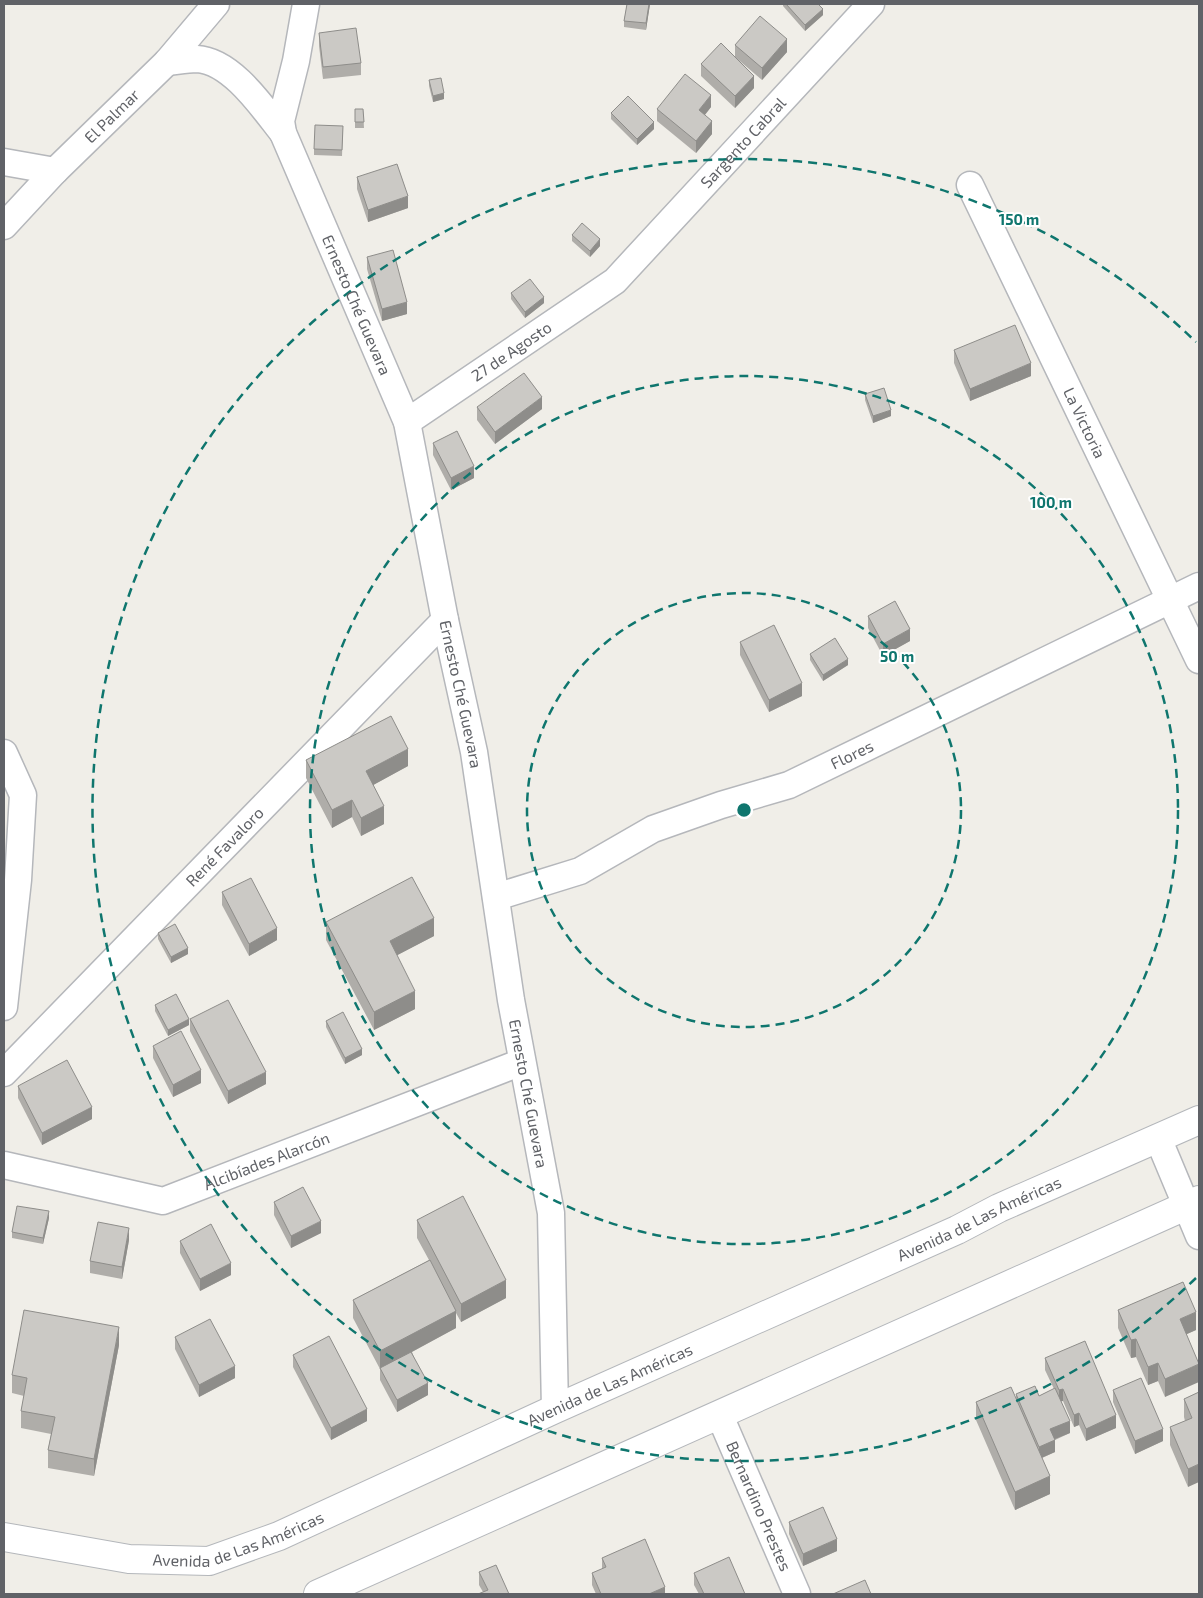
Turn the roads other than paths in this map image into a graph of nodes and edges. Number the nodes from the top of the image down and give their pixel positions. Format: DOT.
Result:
graph roads {
  1 [pos="216,4"];
  2 [pos="306,4"];
  3 [pos="871,4"];
  4 [pos="167,62"];
  5 [pos="283,132"];
  6 [pos="4,162"];
  7 [pos="55,171"];
  8 [pos="970,185"];
  9 [pos="4,226"];
  10 [pos="615,281"];
  11 [pos="408,422"];
  12 [pos="1199,586"];
  13 [pos="1170,600"];
  14 [pos="445,620"];
  15 [pos="1199,660"];
  16 [pos="4,753"];
  17 [pos="496,897"];
  18 [pos="4,1007"];
  19 [pos="522,1062"];
  20 [pos="4,1073"];
  21 [pos="1199,1120"];
  22 [pos="1158,1138"];
  23 [pos="4,1165"];
  24 [pos="1193,1203"];
  25 [pos="1199,1236"];
  26 [pos="556,1409"];
  27 [pos="720,1416"];
  28 [pos="4,1537"];
  29 [pos="318,1594"];
  30 [pos="797,1594"];
  1 -- 4 [label="street, El Palmar"];
  2 -- 5 [label="street, Ernesto Ché Guevara"];
  3 -- 10 [label="street, Sargento Cabral"];
  4 -- 5 [label="street"];
  4 -- 7 [label="street, El Palmar"];
  5 -- 11 [label="street, Ernesto Ché Guevara"];
  6 -- 7 [label="street"];
  7 -- 9 [label="street, El Palmar"];
  8 -- 13 [label="street, La Victoria"];
  10 -- 11 [label="street, 27 de Agosto"];
  11 -- 14 [label="street, Ernesto Ché Guevara"];
  12 -- 13 [label="street, Flores"];
  13 -- 15 [label="street, La Victoria"];
  13 -- 17 [label="street, Flores"];
  14 -- 17 [label="street, Ernesto Ché Guevara"];
  14 -- 20 [label="street, René Favaloro"];
  16 -- 18 [label="street"];
  17 -- 19 [label="street, Ernesto Ché Guevara"];
  19 -- 23 [label="street, Alcibíades Alarcón"];
  19 -- 26 [label="street, Ernesto Ché Guevara"];
  21 -- 22 [label="main road, Avenida de Las Américas"];
  22 -- 24 [label="street"];
  22 -- 26 [label="main road, Avenida de Las Américas"];
  24 -- 25 [label="street"];
  24 -- 27 [label="main road"];
  26 -- 28 [label="main road, Avenida de Las Américas"];
  27 -- 29 [label="main road"];
  27 -- 30 [label="street, Bernardino Prestes"];
}
